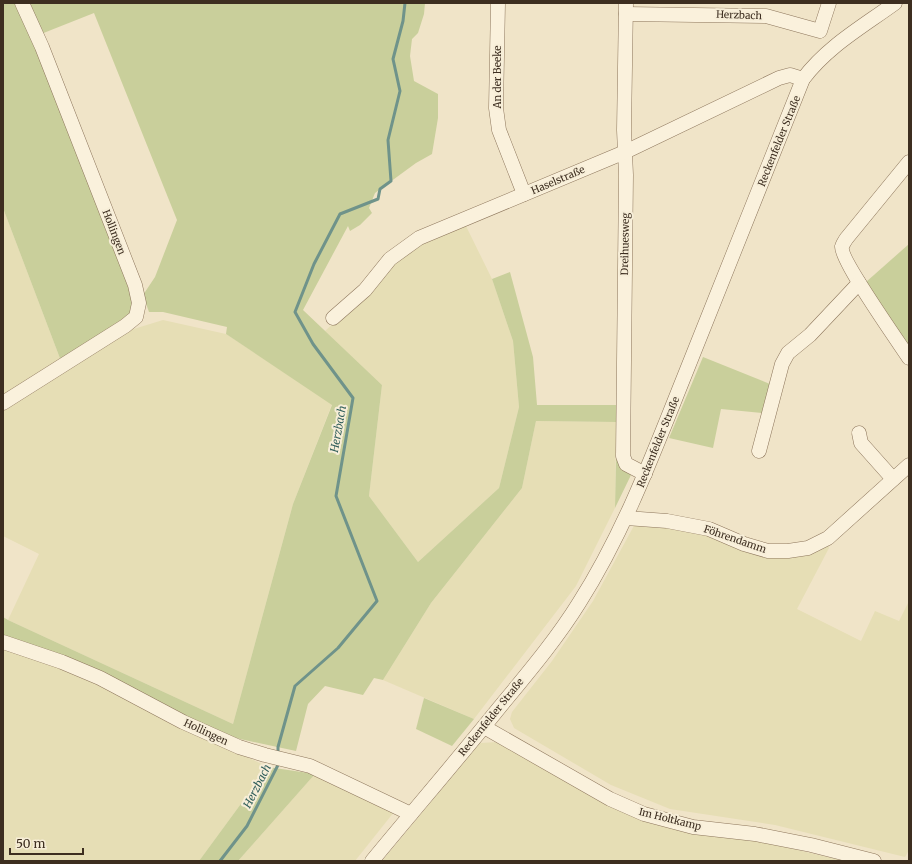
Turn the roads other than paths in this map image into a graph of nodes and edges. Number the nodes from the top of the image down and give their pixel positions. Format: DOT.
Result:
graph roads {
  1 [pos="22,3"];
  2 [pos="498,3"];
  3 [pos="829,3"];
  4 [pos="895,3"];
  5 [pos="626,8"];
  6 [pos="803,79"];
  7 [pos="625,152"];
  8 [pos="909,162"];
  9 [pos="524,194"];
  10 [pos="859,283"];
  11 [pos="333,318"];
  12 [pos="909,358"];
  13 [pos="3,403"];
  14 [pos="859,433"];
  15 [pos="759,451"];
  16 [pos="909,465"];
  17 [pos="645,474"];
  18 [pos="893,479"];
  19 [pos="626,518"];
  20 [pos="3,642"];
  21 [pos="484,727"];
  22 [pos="411,814"];
  23 [pos="372,861"];
  24 [pos="874,861"];
  1 -- 13 [label="street, Hollingen"];
  2 -- 9 [label="street, An der Beeke"];
  3 -- 5 [label="street, Herzbach"];
  4 -- 6 [label="street, Reckenfelder Straße"];
  5 -- 7 [label="street, Dreihuesweg"];
  6 -- 7 [label="street, Haselstraße"];
  6 -- 17 [label="street, Reckenfelder Straße"];
  7 -- 9 [label="street, Haselstraße"];
  7 -- 17 [label="street, Dreihuesweg"];
  8 -- 10 [label="street"];
  9 -- 11 [label="street, Haselstraße"];
  10 -- 12 [label="street"];
  10 -- 15 [label="street"];
  14 -- 18 [label="street"];
  16 -- 18 [label="street, Föhrendamm"];
  17 -- 19 [label="street, Reckenfelder Straße"];
  18 -- 19 [label="street, Föhrendamm"];
  19 -- 21 [label="street, Reckenfelder Straße"];
  20 -- 22 [label="street, Hollingen"];
  21 -- 22 [label="street, Reckenfelder Straße"];
  21 -- 24 [label="street, Im Holtkamp"];
  22 -- 23 [label="street, Reckenfelder Straße"];
}
